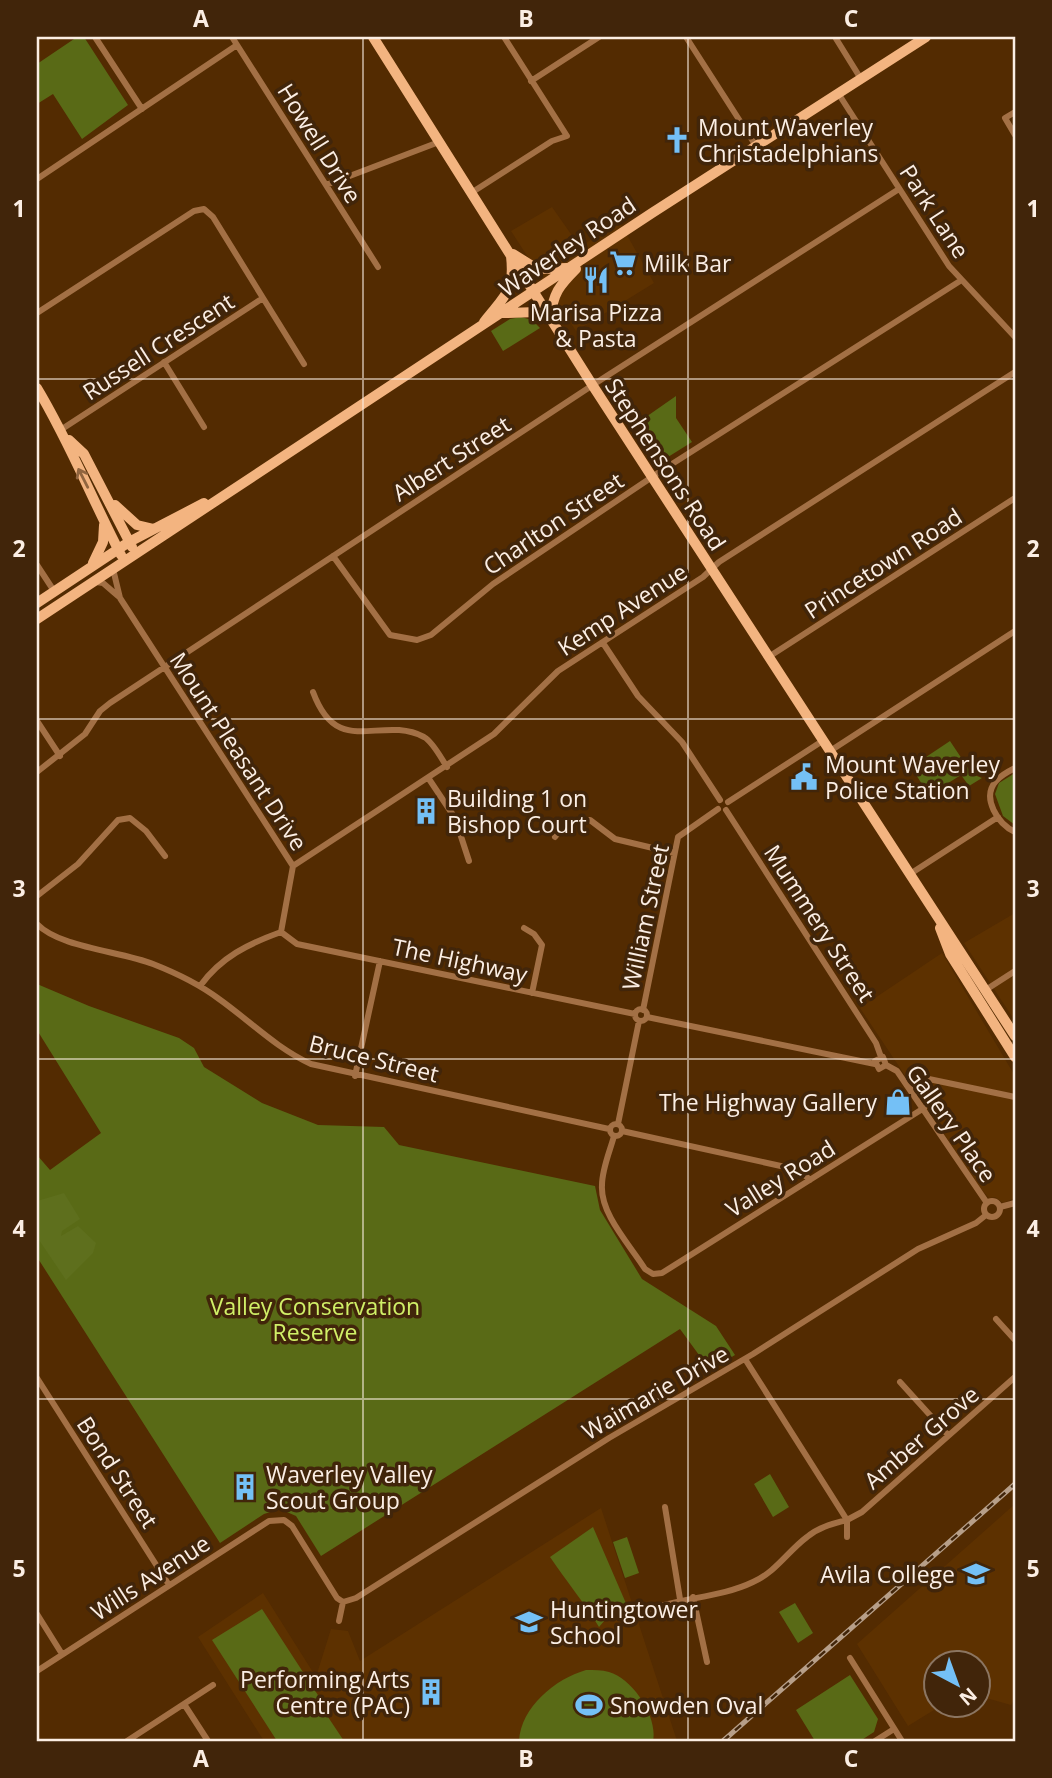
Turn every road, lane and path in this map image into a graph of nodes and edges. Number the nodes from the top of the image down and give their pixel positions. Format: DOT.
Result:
graph roads {
  1 [pos="95,37"];
  2 [pos="232,37"];
  3 [pos="373,37"];
  4 [pos="504,37"];
  5 [pos="599,37"];
  6 [pos="686,37"];
  7 [pos="835,37"];
  8 [pos="926,37"];
  9 [pos="237,45"];
  10 [pos="860,79"];
  11 [pos="531,81"];
  12 [pos="838,93"];
  13 [pos="142,110"];
  14 [pos="1015,112"];
  15 [pos="1015,135"];
  16 [pos="439,142"];
  17 [pos="757,146"];
  18 [pos="37,180"];
  19 [pos="326,185"];
  20 [pos="899,189"];
  21 [pos="471,193"];
  22 [pos="510,252"];
  23 [pos="587,257"];
  24 [pos="378,267"];
  25 [pos="569,268"];
  26 [pos="960,281"];
  27 [pos="533,291"];
  28 [pos="263,298"];
  29 [pos="37,313"];
  30 [pos="501,314"];
  31 [pos="551,319"];
  32 [pos="479,328"];
  33 [pos="1015,337"];
  34 [pos="164,362"];
  35 [pos="304,364"];
  36 [pos="1015,372"];
  37 [pos="593,386"];
  38 [pos="37,388"];
  39 [pos="204,427"];
  40 [pos="64,433"];
  41 [pos="653,477"];
  42 [pos="231,490"];
  43 [pos="1015,498"];
  44 [pos="110,500"];
  45 [pos="103,517"];
  46 [pos="154,529"];
  47 [pos="129,542"];
  48 [pos="118,550"];
  49 [pos="136,554"];
  50 [pos="333,556"];
  51 [pos="124,561"];
  52 [pos="37,565"];
  53 [pos="710,568"];
  54 [pos="88,569"];
  55 [pos="113,569"];
  56 [pos="94,581"];
  57 [pos="54,591"];
  58 [pos="120,597"];
  59 [pos="37,603"];
  60 [pos="61,603"];
  61 [pos="37,619"];
  62 [pos="1015,631"];
  63 [pos="603,643"];
  64 [pos="770,656"];
  65 [pos="165,667"];
  66 [pos="313,692"];
  67 [pos="37,721"];
  68 [pos="824,740"];
  69 [pos="830,751"];
  70 [pos="60,756"];
  71 [pos="447,767"];
  72 [pos="1015,768"];
  73 [pos="37,772"];
  74 [pos="429,779"];
  75 [pos="725,804"];
  76 [pos="998,817"];
  77 [pos="1015,832"];
  78 [pos="555,838"];
  79 [pos="674,853"];
  80 [pos="165,856"];
  81 [pos="469,861"];
  82 [pos="293,866"];
  83 [pos="910,874"];
  84 [pos="37,896"];
  85 [pos="37,924"];
  86 [pos="524,928"];
  87 [pos="281,932"];
  88 [pos="380,961"];
  89 [pos="1015,971"];
  90 [pos="200,986"];
  91 [pos="532,993"];
  92 [pos="981,993"];
  93 [pos="635,1013"];
  94 [pos="645,1013"];
  95 [pos="639,1021"];
  96 [pos="1015,1036"];
  97 [pos="881,1057"];
  98 [pos="1015,1057"];
  99 [pos="875,1064"];
  100 [pos="886,1065"];
  101 [pos="355,1076"];
  102 [pos="909,1088"];
  103 [pos="1015,1097"];
  104 [pos="924,1108"];
  105 [pos="618,1124"];
  106 [pos="622,1131"];
  107 [pos="612,1132"];
  108 [pos="810,1180"];
  109 [pos="987,1203"];
  110 [pos="1015,1203"];
  111 [pos="1000,1208"];
  112 [pos="986,1215"];
  113 [pos="996,1319"];
  114 [pos="1015,1340"];
  115 [pos="745,1359"];
  116 [pos="1015,1377"];
  117 [pos="37,1378"];
  118 [pos="901,1382"];
  119 [pos="948,1435"];
  120 [pos="665,1507"];
  121 [pos="847,1520"];
  122 [pos="848,1537"];
  123 [pos="169,1585"];
  124 [pos="694,1597"];
  125 [pos="680,1599"];
  126 [pos="343,1602"];
  127 [pos="37,1614"];
  128 [pos="638,1614"];
  129 [pos="339,1621"];
  130 [pos="62,1654"];
  131 [pos="849,1658"];
  132 [pos="707,1662"];
  133 [pos="37,1671"];
  134 [pos="213,1685"];
  135 [pos="184,1704"];
  136 [pos="894,1729"];
  137 [pos="127,1741"];
  138 [pos="208,1741"];
  139 [pos="875,1741"];
  140 [pos="902,1741"];
  1 -- 13 [label="street"];
  2 -- 9 [label="street, Howell Drive"];
  3 -- 16 [label="main road, Stephensons Road"];
  4 -- 11 [label="street"];
  5 -- 11 [label="street"];
  6 -- 17 [label="street"];
  7 -- 10 [label="street"];
  8 -- 10 [label="main road, Waverley Road"];
  9 -- 13 [label="street"];
  9 -- 19 [label="street, Howell Drive"];
  10 -- 12 [label="main road, Waverley Road"];
  11 -- 21 [label="street"];
  12 -- 17 [label="main road, Waverley Road"];
  12 -- 20 [label="street, Park Lane"];
  13 -- 18 [label="street"];
  14 -- 15 [label="street"];
  16 -- 19 [label="street"];
  16 -- 21 [label="main road, Stephensons Road"];
  17 -- 23 [label="main road, Waverley Road"];
  19 -- 24 [label="street, Howell Drive"];
  20 -- 26 [label="street, Park Lane"];
  20 -- 37 [label="street, Albert Street"];
  21 -- 22 [label="main road, Stephensons Road"];
  22 -- 25 [label="main road"];
  22 -- 27 [label="main road, Stephensons Road"];
  22 -- 32 [label="main road"];
  23 -- 25 [label="main road, Waverley Road"];
  23 -- 31 [label="main road"];
  25 -- 27 [label="main road, Waverley Road"];
  26 -- 33 [label="street, Park Lane"];
  26 -- 41 [label="street, Charlton Street"];
  27 -- 30 [label="main road, Waverley Road"];
  27 -- 31 [label="main road, Stephensons Road"];
  28 -- 29 [label="street, Russell Crescent"];
  28 -- 34 [label="street, Russell Crescent"];
  28 -- 35 [label="street"];
  30 -- 31 [label="main road"];
  30 -- 32 [label="main road, Waverley Road"];
  31 -- 37 [label="main road, Stephensons Road"];
  32 -- 42 [label="main road, Waverley Road"];
  34 -- 39 [label="street"];
  34 -- 40 [label="street, Russell Crescent"];
  36 -- 53 [label="street, Kemp Avenue"];
  37 -- 41 [label="main road, Stephensons Road"];
  37 -- 50 [label="street, Albert Street"];
  38 -- 40 [label="main road"];
  40 -- 44 [label="main road"];
  45 -- 40 [label="main road, one-way"];
  41 -- 50 [label="street, Charlton Street"];
  41 -- 53 [label="main road, Stephensons Road"];
  42 -- 46 [label="main road, Waverley Road"];
  42 -- 49 [label="main road, Waverley Road"];
  43 -- 64 [label="street, Princetown Road"];
  44 -- 46 [label="main road"];
  44 -- 47 [label="main road"];
  45 -- 48 [label="main road"];
  45 -- 54 [label="main road"];
  46 -- 47 [label="main road, Waverley Road"];
  47 -- 48 [label="main road, Waverley Road"];
  47 -- 49 [label="main road"];
  48 -- 51 [label="main road"];
  48 -- 54 [label="main road, Waverley Road"];
  49 -- 51 [label="main road, Waverley Road"];
  50 -- 65 [label="street, Albert Street"];
  51 -- 55 [label="main road, Waverley Road"];
  52 -- 57 [label="street"];
  53 -- 63 [label="street, Kemp Avenue"];
  53 -- 64 [label="main road, Stephensons Road"];
  54 -- 57 [label="main road, Waverley Road"];
  55 -- 56 [label="main road, Waverley Road"];
  55 -- 58 [label="street, Mount Pleasant Drive"];
  56 -- 58 [label="street, Mount Pleasant Drive"];
  56 -- 60 [label="main road, Waverley Road"];
  57 -- 59 [label="main road, Waverley Road"];
  57 -- 60 [label="main road"];
  58 -- 65 [label="street, Mount Pleasant Drive"];
  60 -- 61 [label="main road, Waverley Road"];
  62 -- 69 [label="street"];
  63 -- 71 [label="street, Kemp Avenue"];
  63 -- 75 [label="street, Mummery Street"];
  64 -- 68 [label="main road, Stephensons Road"];
  65 -- 70 [label="street, Albert Street"];
  65 -- 82 [label="street, Mount Pleasant Drive"];
  66 -- 71 [label="street"];
  67 -- 70 [label="street"];
  68 -- 69 [label="main road, Stephensons Road"];
  68 -- 75 [label="street"];
  69 -- 83 [label="main road, Stephensons Road"];
  70 -- 73 [label="street, Albert Street"];
  71 -- 74 [label="street, Kemp Avenue"];
  72 -- 76 [label="street"];
  74 -- 81 [label="street"];
  74 -- 82 [label="street, Kemp Avenue"];
  75 -- 79 [label="street, William Street"];
  75 -- 97 [label="street, Mummery Street"];
  76 -- 77 [label="street"];
  76 -- 83 [label="street"];
  78 -- 79 [label="street"];
  79 -- 94 [label="street, William Street"];
  80 -- 84 [label="street"];
  82 -- 87 [label="street, Mount Pleasant Drive"];
  83 -- 92 [label="main road, Stephensons Road"];
  85 -- 90 [label="street, Bruce Street"];
  86 -- 91 [label="street"];
  87 -- 88 [label="street, The Highway"];
  87 -- 90 [label="street"];
  88 -- 91 [label="street, The Highway"];
  88 -- 101 [label="street"];
  89 -- 92 [label="street"];
  90 -- 101 [label="street, Bruce Street"];
  91 -- 93 [label="street, The Highway"];
  92 -- 96 [label="main road, Stephensons Road"];
  92 -- 98 [label="main road, Stephensons Road"];
  93 -- 94 [label="street"];
  93 -- 95 [label="street"];
  94 -- 95 [label="street"];
  94 -- 99 [label="street"];
  95 -- 105 [label="street, William Street"];
  97 -- 99 [label="street"];
  97 -- 100 [label="street, Mummery Street"];
  99 -- 100 [label="street"];
  100 -- 102 [label="street, Gallery Place"];
  101 -- 107 [label="street, Bruce Street"];
  102 -- 103 [label="street"];
  102 -- 104 [label="street, Gallery Place"];
  104 -- 108 [label="street, Valley Road"];
  104 -- 109 [label="street, Gallery Place"];
  105 -- 106 [label="street"];
  105 -- 107 [label="street"];
  106 -- 107 [label="street"];
  106 -- 108 [label="street"];
  107 -- 108 [label="street, Valley Road"];
  109 -- 111 [label="street"];
  109 -- 112 [label="street"];
  110 -- 111 [label="street"];
  111 -- 112 [label="street"];
  112 -- 115 [label="street, Waimarie Drive"];
  113 -- 114 [label="street"];
  115 -- 121 [label="street"];
  115 -- 126 [label="street, Waimarie Drive"];
  116 -- 119 [label="street, Amber Grove"];
  117 -- 123 [label="street, Bond Street"];
  118 -- 119 [label="street"];
  119 -- 121 [label="street, Amber Grove"];
  120 -- 125 [label="street"];
  121 -- 122 [label="street"];
  121 -- 124 [label="street, Amber Grove"];
  123 -- 126 [label="street, Wills Avenue"];
  123 -- 130 [label="street, Wills Avenue"];
  124 -- 125 [label="street, Amber Grove"];
  124 -- 132 [label="street"];
  125 -- 128 [label="street, Amber Grove"];
  126 -- 129 [label="street"];
  127 -- 130 [label="street"];
  130 -- 133 [label="street, Wills Avenue"];
  131 -- 136 [label="street"];
  134 -- 135 [label="street"];
  135 -- 137 [label="street"];
  135 -- 138 [label="street"];
  136 -- 139 [label="street"];
  136 -- 140 [label="street"];
}
